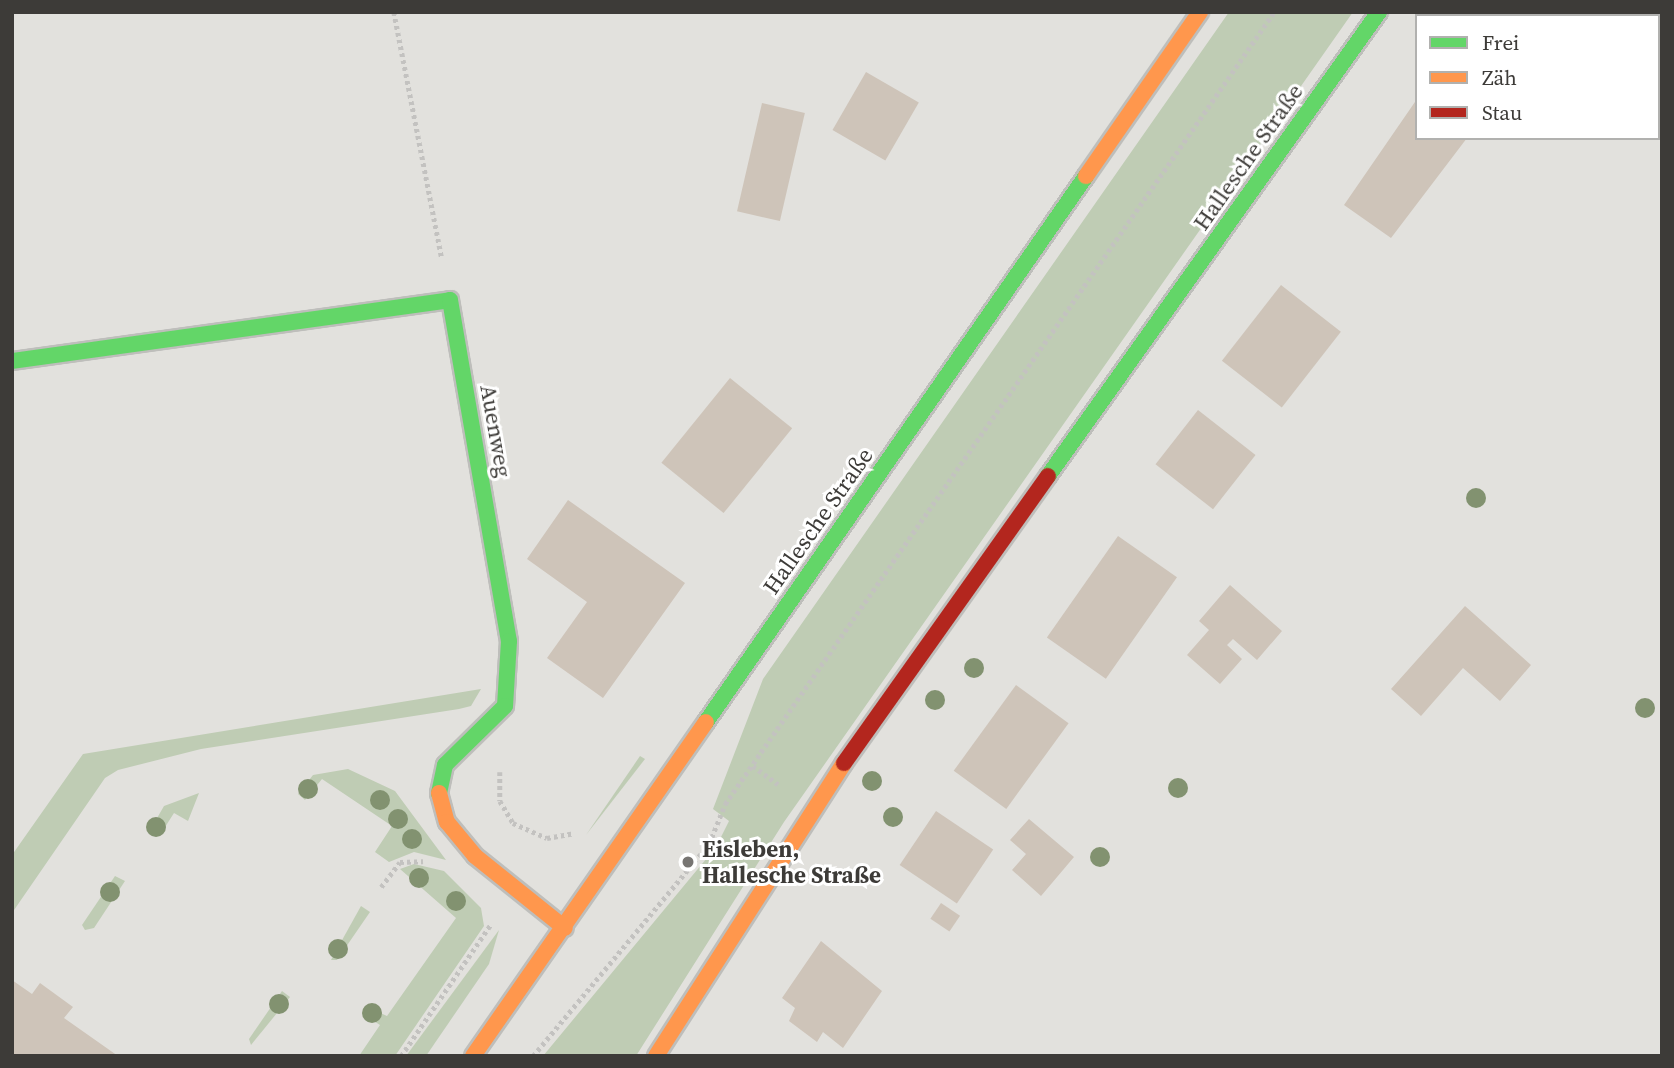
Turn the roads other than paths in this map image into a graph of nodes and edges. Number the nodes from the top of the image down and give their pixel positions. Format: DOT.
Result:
graph roads {
  1 [pos="1200,12"];
  2 [pos="1379,12"];
  3 [pos="12,360"];
  4 [pos="565,928"];
  5 [pos="473,1056"];
  6 [pos="656,1056"];
  1 -- 4 [label="street, Hallesche Straße"];
  2 -- 6 [label="street, Hallesche Straße"];
  3 -- 4 [label="street, Auenweg"];
  4 -- 5 [label="street, Hallesche Straße"];
}
